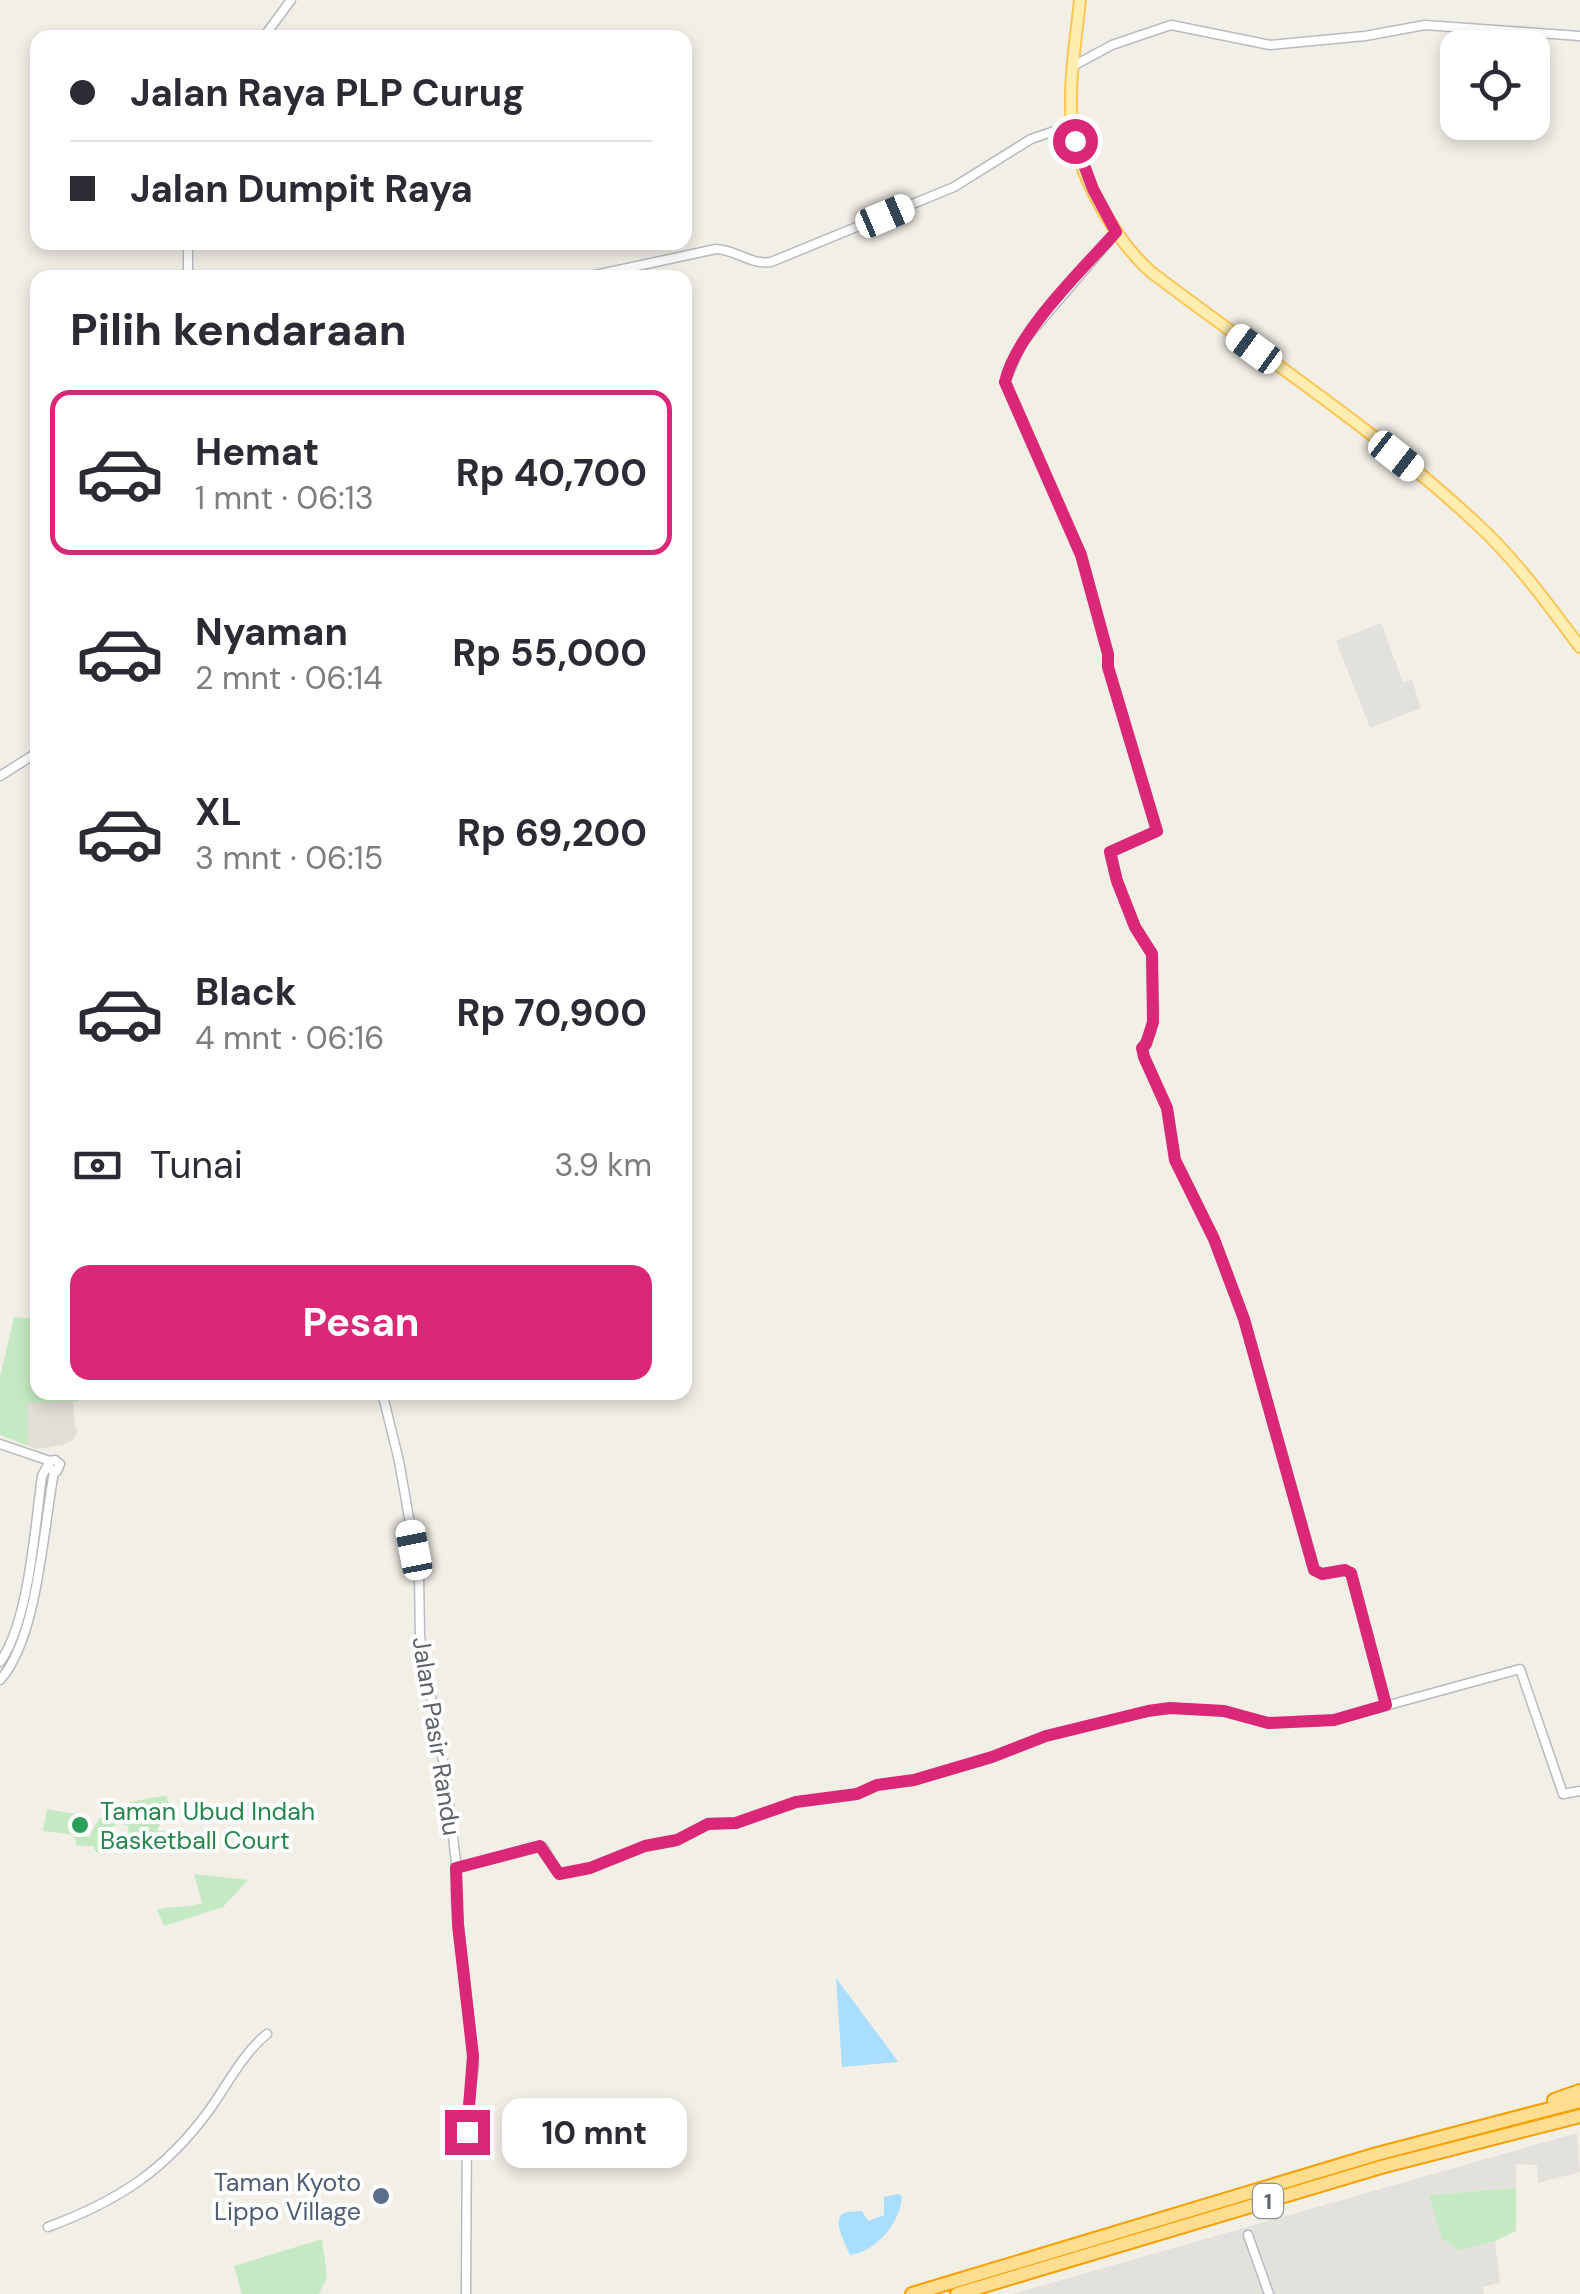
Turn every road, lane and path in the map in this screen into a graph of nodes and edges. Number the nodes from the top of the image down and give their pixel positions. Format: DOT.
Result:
graph roads {
  1 [pos="291,0"];
  2 [pos="1080,0"];
  3 [pos="270,30"];
  4 [pos="1580,36"];
  5 [pos="1075,65"];
  6 [pos="1072,124"];
  7 [pos="1116,232"];
  8 [pos="617,270"];
  9 [pos="1580,646"];
  10 [pos="30,757"];
  11 [pos="0,776"];
  12 [pos="384,1400"];
  13 [pos="0,1444"];
  14 [pos="25,1610"];
  15 [pos="2,1659"];
  16 [pos="14,1661"];
  17 [pos="0,1680"];
  18 [pos="1386,1705"];
  19 [pos="1580,1791"];
  20 [pos="456,1868"];
  21 [pos="267,2034"];
  22 [pos="1580,2091"];
  23 [pos="1580,2102"];
  24 [pos="1580,2116"];
  25 [pos="1495,2121"];
  26 [pos="48,2227"];
  27 [pos="1248,2234"];
  28 [pos="466,2294"];
  29 [pos="912,2294"];
  30 [pos="958,2294"];
  31 [pos="1269,2294"];
  1 -- 3 [label="street"];
  2 -- 5 [label="main road"];
  4 -- 5 [label="street"];
  5 -- 6 [label="main road"];
  6 -- 7 [label="main road"];
  6 -- 8 [label="street"];
  7 -- 9 [label="main road"];
  7 -- 18 [label="street"];
  10 -- 11 [label="street"];
  12 -- 20 [label="street, Jalan Pasir Randu"];
  13 -- 14 [label="street"];
  14 -- 15 [label="street"];
  14 -- 16 [label="street"];
  15 -- 16 [label="street"];
  16 -- 17 [label="street"];
  18 -- 19 [label="street"];
  18 -- 20 [label="street"];
  20 -- 28 [label="street, Jalan Pasir Randu"];
  21 -- 26 [label="street"];
  22 -- 25 [label="highway"];
  23 -- 25 [label="highway, 1"];
  24 -- 30 [label="highway, 1"];
  25 -- 29 [label="highway, 1"];
  27 -- 31 [label="street"];
}
